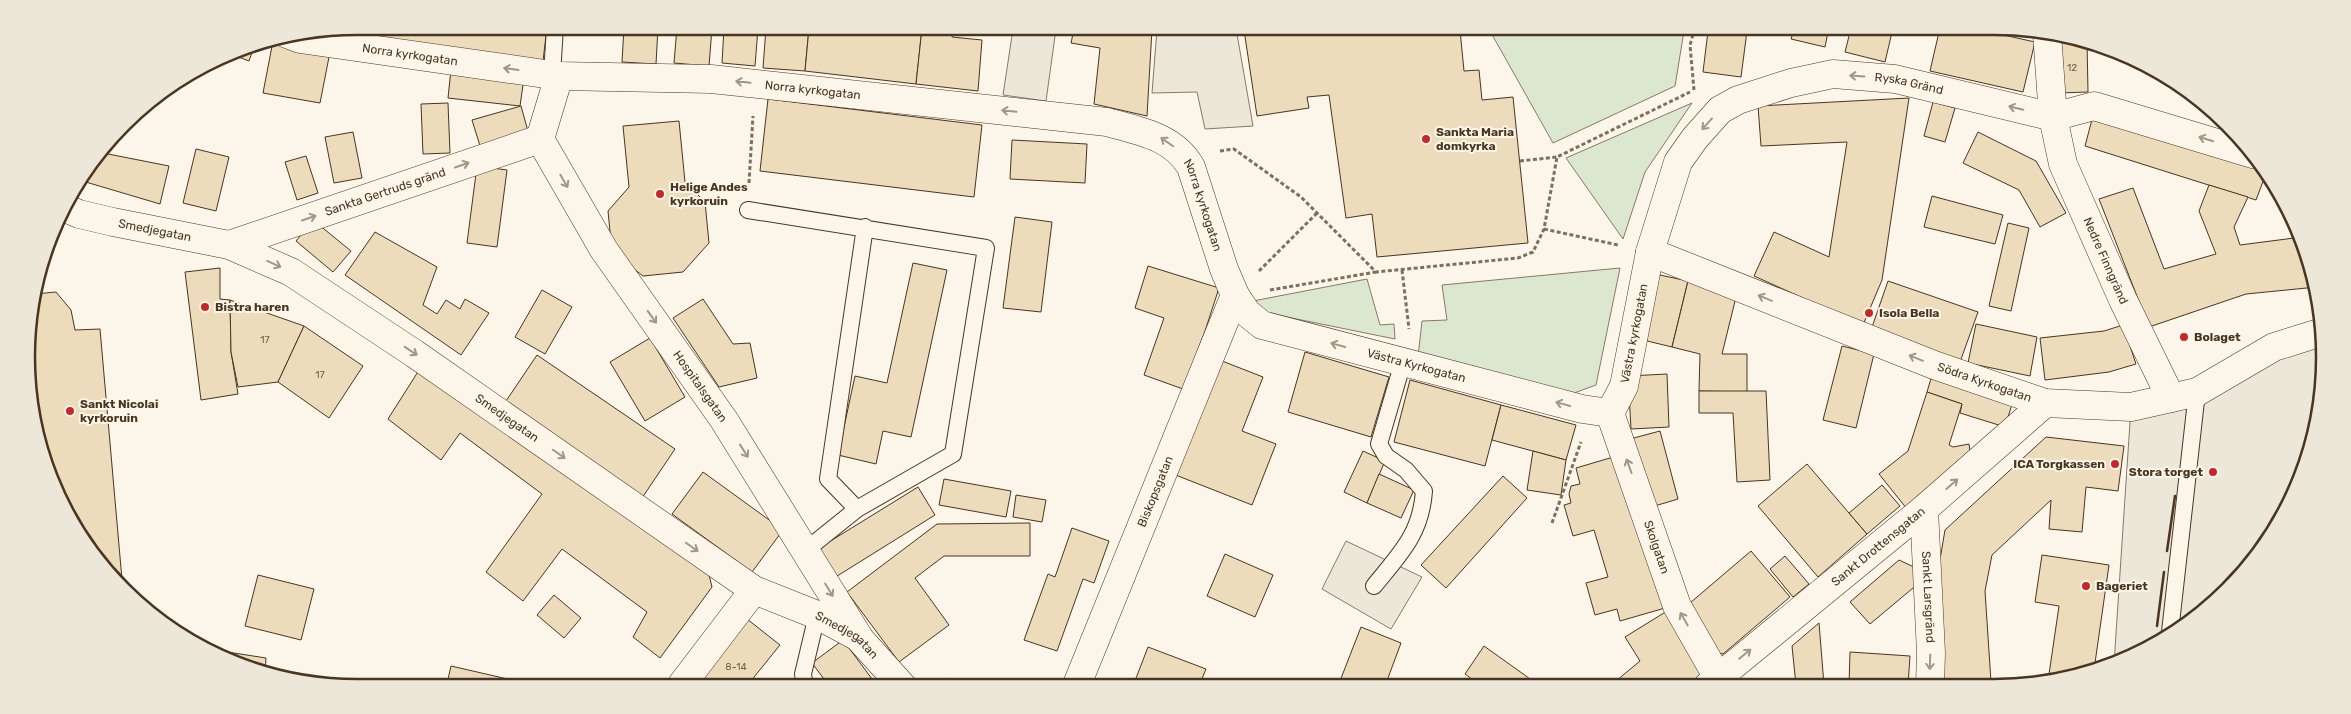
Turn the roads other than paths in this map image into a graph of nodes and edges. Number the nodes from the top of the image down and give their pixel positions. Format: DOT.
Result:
graph roads {
  1 [pos="555,35"];
  2 [pos="304,40"];
  3 [pos="2047,40"];
  4 [pos="555,75"];
  5 [pos="2053,117"];
  6 [pos="540,139"];
  7 [pos="2240,150"];
  8 [pos="748,210"];
  9 [pos="69,213"];
  10 [pos="865,227"];
  11 [pos="229,245"];
  12 [pos="1650,252"];
  13 [pos="1235,295"];
  14 [pos="2315,334"];
  15 [pos="1403,362"];
  16 [pos="2184,395"];
  17 [pos="2045,402"];
  18 [pos="1610,413"];
  19 [pos="857,509"];
  20 [pos="1924,509"];
  21 [pos="806,550"];
  22 [pos="1374,586"];
  23 [pos="754,590"];
  24 [pos="817,614"];
  25 [pos="2170,627"];
  26 [pos="858,636"];
  27 [pos="686,679"];
  28 [pos="803,679"];
  29 [pos="896,679"];
  30 [pos="1079,679"];
  31 [pos="1712,679"];
  32 [pos="1715,679"];
  33 [pos="1930,679"];
  1 -- 4 [label="lane"];
  4 -- 2 [label="street, Norra kyrkogatan, one-way"];
  3 -- 5 [label="street, Nedre Finngränd"];
  4 -- 6 [label="street"];
  13 -- 4 [label="street, Norra kyrkogatan, one-way"];
  7 -- 5 [label="street, Ryska Gränd, one-way"];
  5 -- 12 [label="street, Ryska Gränd, one-way"];
  5 -- 16 [label="street, Nedre Finngränd"];
  11 -- 6 [label="street, Sankta Gertruds gränd, one-way"];
  6 -- 21 [label="street, Hospitalsgatan, one-way"];
  8 -- 10 [label="lane"];
  9 -- 11 [label="street, Smedjegatan"];
  10 -- 19 [label="lane"];
  10 -- 19 [label="lane"];
  11 -- 23 [label="street, Smedjegatan, one-way"];
  17 -- 12 [label="street, Södra Kyrkogatan, one-way"];
  12 -- 18 [label="street, Västra kyrkogatan"];
  15 -- 13 [label="street, Västra Kyrkogatan, one-way"];
  13 -- 30 [label="street, Biskopsgatan"];
  14 -- 16 [label="street, Södra Kyrkogatan"];
  18 -- 15 [label="street, Västra Kyrkogatan, one-way"];
  15 -- 22 [label="lane"];
  16 -- 17 [label="street, Södra Kyrkogatan"];
  16 -- 25 [label="lane"];
  20 -- 17 [label="street, Sankt Drottensgatan, one-way"];
  31 -- 18 [label="street, Skolgatan, one-way"];
  19 -- 21 [label="lane"];
  32 -- 20 [label="street, Sankt Drottensgatan, one-way"];
  20 -- 33 [label="street, Sankt Larsgränd, one-way"];
  21 -- 26 [label="street, Hospitalsgatan, one-way"];
  23 -- 24 [label="street, Smedjegatan"];
  23 -- 27 [label="street"];
  24 -- 26 [label="street, Smedjegatan"];
  24 -- 28 [label="lane"];
  26 -- 29 [label="street, Smedjegatan"];
}
